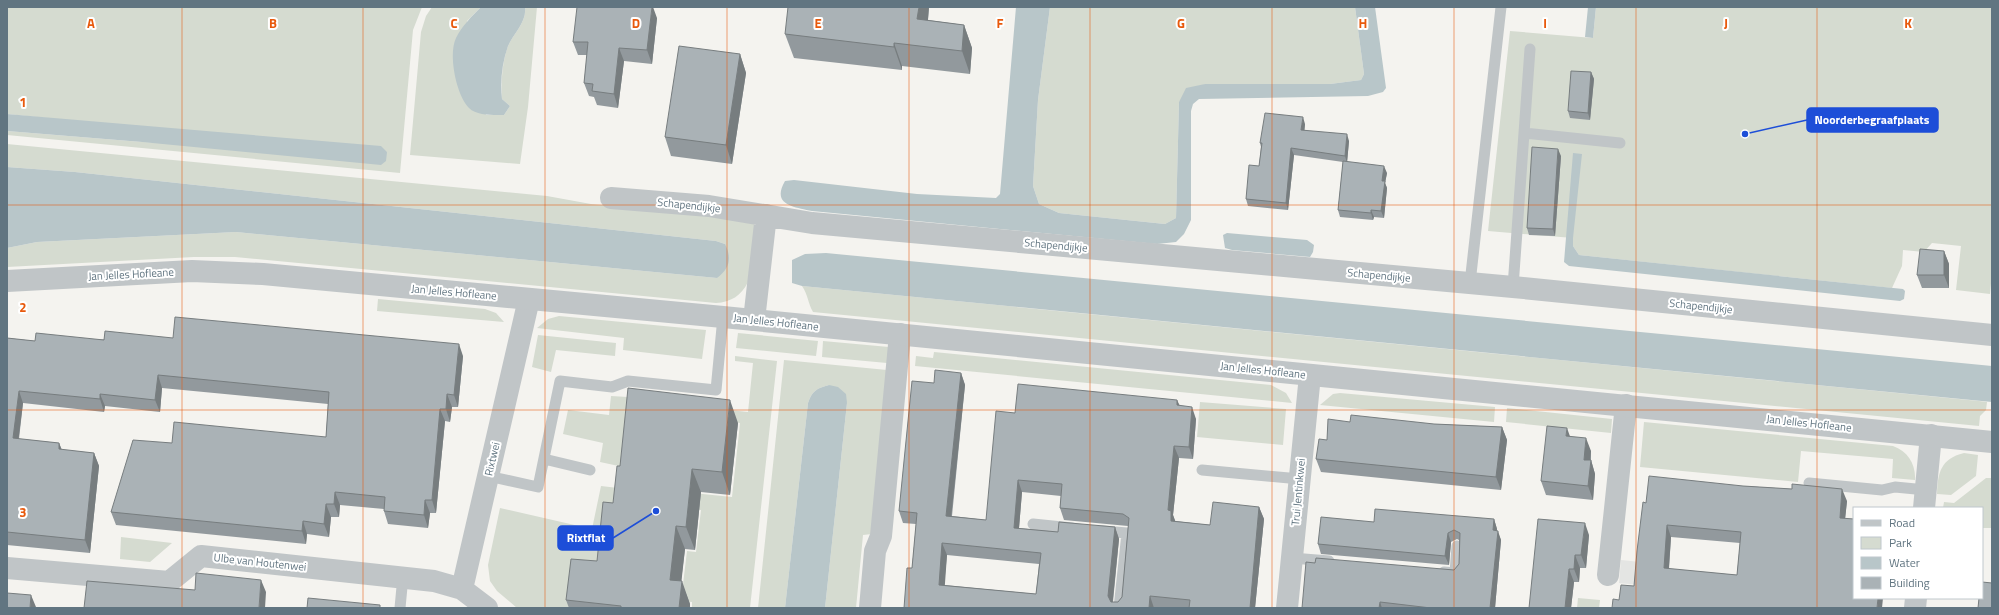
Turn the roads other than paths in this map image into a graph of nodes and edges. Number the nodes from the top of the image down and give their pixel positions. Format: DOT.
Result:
graph roads {
  1 [pos="1501,7"];
  2 [pos="1530,50"];
  3 [pos="1524,133"];
  4 [pos="1620,143"];
  5 [pos="611,198"];
  6 [pos="766,215"];
  7 [pos="7,281"];
  8 [pos="1470,283"];
  9 [pos="1513,287"];
  10 [pos="529,299"];
  11 [pos="723,317"];
  12 [pos="754,320"];
  13 [pos="900,334"];
  14 [pos="1992,335"];
  15 [pos="1310,375"];
  16 [pos="1626,405"];
  17 [pos="1931,435"];
  18 [pos="1992,442"];
  19 [pos="544,459"];
  20 [pos="590,470"];
  21 [pos="1202,470"];
  22 [pos="488,476"];
  23 [pos="1300,479"];
  24 [pos="1809,483"];
  25 [pos="1925,499"];
  26 [pos="1033,524"];
  27 [pos="1080,529"];
  28 [pos="1095,530"];
  29 [pos="1457,546"];
  30 [pos="1292,558"];
  31 [pos="1338,562"];
  32 [pos="7,568"];
  33 [pos="1432,571"];
  34 [pos="1608,575"];
  35 [pos="403,576"];
  36 [pos="462,589"];
  37 [pos="400,608"];
  38 [pos="487,608"];
  39 [pos="870,608"];
  40 [pos="1120,608"];
  41 [pos="1287,608"];
  1 -- 8 [label="lane"];
  2 -- 3 [label="lane"];
  3 -- 4 [label="lane"];
  3 -- 9 [label="lane"];
  5 -- 6 [label="street, Schapendijkje"];
  6 -- 8 [label="street, Schapendijkje"];
  6 -- 12 [label="street"];
  7 -- 10 [label="street, Jan Jelles Hofleane"];
  8 -- 9 [label="street, Schapendijkje"];
  9 -- 14 [label="street, Schapendijkje"];
  10 -- 11 [label="street, Jan Jelles Hofleane"];
  10 -- 22 [label="street, Rixtwei"];
  11 -- 12 [label="street, Jan Jelles Hofleane"];
  11 -- 19 [label="lane"];
  12 -- 13 [label="street, Jan Jelles Hofleane"];
  13 -- 15 [label="street, Jan Jelles Hofleane"];
  13 -- 39 [label="street"];
  15 -- 16 [label="street, Jan Jelles Hofleane"];
  15 -- 23 [label="street, Trui Jentinkwei"];
  16 -- 17 [label="street, Jan Jelles Hofleane"];
  16 -- 34 [label="street"];
  17 -- 18 [label="street, Jan Jelles Hofleane"];
  17 -- 25 [label="street"];
  19 -- 20 [label="lane"];
  19 -- 22 [label="lane"];
  21 -- 23 [label="lane"];
  22 -- 36 [label="street, Rixtwei"];
  23 -- 30 [label="street, Trui Jentinkwei"];
  24 -- 25 [label="lane"];
  26 -- 27 [label="lane"];
  28 -- 40 [label="lane"];
  29 -- 33 [label="lane"];
  30 -- 31 [label="lane"];
  30 -- 41 [label="street, Trui Jentinkwei"];
  32 -- 35 [label="street, Ulbe van Houtenwei"];
  35 -- 36 [label="street, Ulbe van Houtenwei"];
  35 -- 37 [label="lane"];
  36 -- 38 [label="street"];
}
